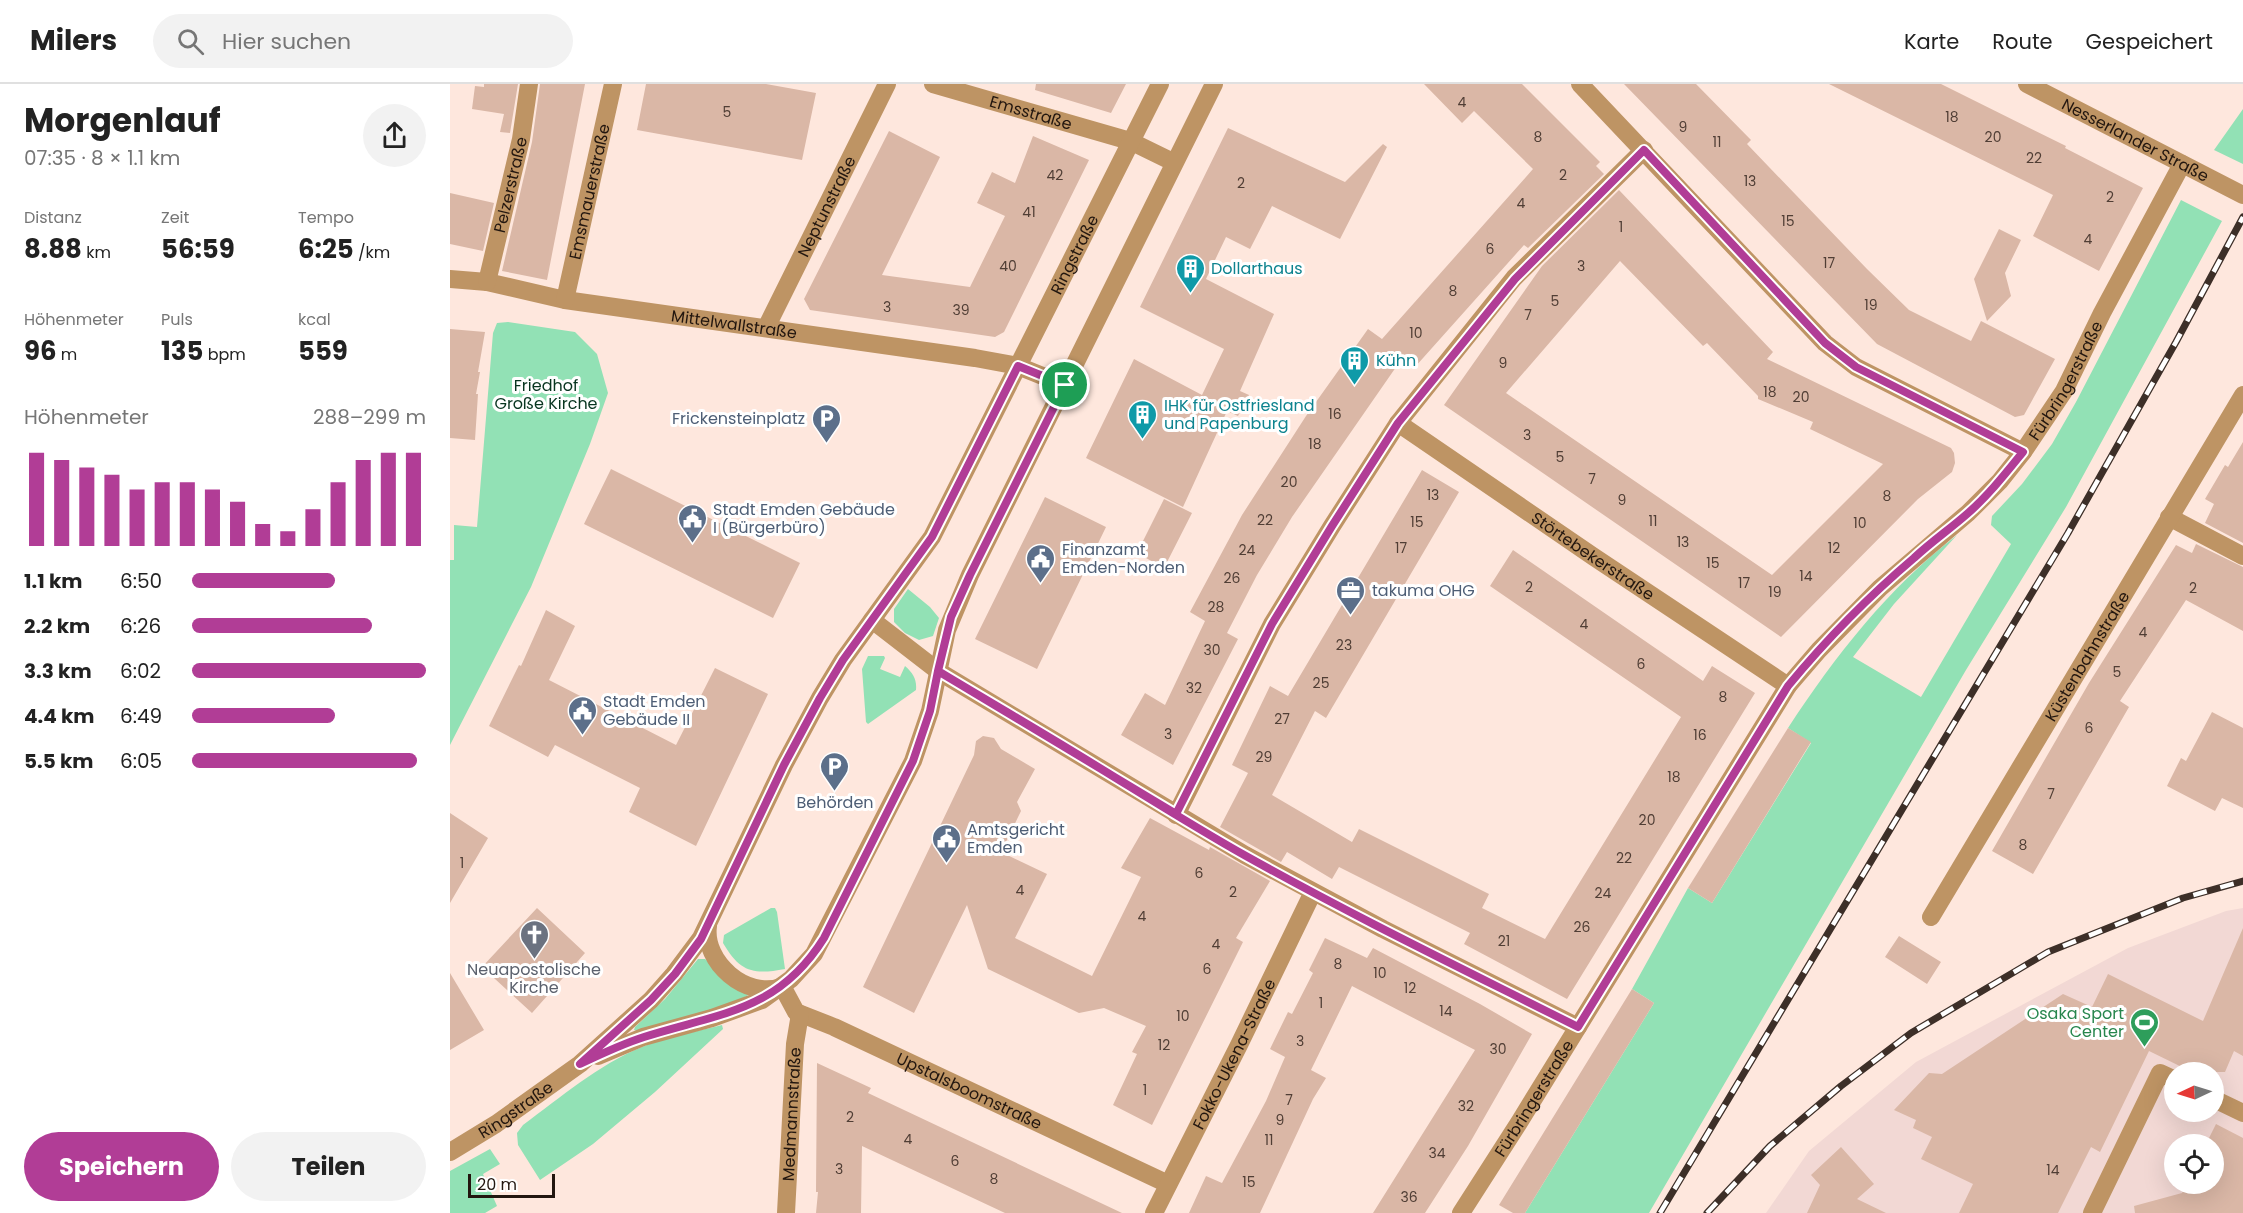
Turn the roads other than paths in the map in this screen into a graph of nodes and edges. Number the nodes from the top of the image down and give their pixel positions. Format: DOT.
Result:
graph roads {
  1 [pos="529,84"];
  2 [pos="613,84"];
  3 [pos="886,84"];
  4 [pos="933,84"];
  5 [pos="1160,84"];
  6 [pos="1214,84"];
  7 [pos="1580,84"];
  8 [pos="2027,84"];
  9 [pos="1130,141"];
  10 [pos="1644,150"];
  11 [pos="1173,162"];
  12 [pos="2182,164"];
  13 [pos="2243,195"];
  14 [pos="450,279"];
  15 [pos="487,282"];
  16 [pos="565,300"];
  17 [pos="766,328"];
  18 [pos="1018,366"];
  19 [pos="1065,385"];
  20 [pos="2243,395"];
  21 [pos="1398,423"];
  22 [pos="2023,452"];
  23 [pos="2169,518"];
  24 [pos="2243,556"];
  25 [pos="872,620"];
  26 [pos="938,671"];
  27 [pos="1788,686"];
  28 [pos="1176,814"];
  29 [pos="1313,892"];
  30 [pos="1930,917"];
  31 [pos="708,926"];
  32 [pos="782,986"];
  33 [pos="800,1014"];
  34 [pos="1578,1027"];
  35 [pos="580,1064"];
  36 [pos="2164,1075"];
  37 [pos="2224,1104"];
  38 [pos="2243,1113"];
  39 [pos="450,1152"];
  40 [pos="1168,1184"];
  41 [pos="786,1213"];
  42 [pos="1154,1213"];
  43 [pos="1461,1213"];
  44 [pos="2092,1213"];
  1 -- 15 [label="street, Pelzerstraße"];
  2 -- 16 [label="street, Emsmauerstraße"];
  3 -- 17 [label="street, Neptunstraße"];
  4 -- 9 [label="street, Emsstraße"];
  5 -- 9 [label="street, Ringstraße"];
  6 -- 11 [label="street, Ringstraße"];
  7 -- 10 [label="street"];
  8 -- 12 [label="street, Nesserlander Straße"];
  9 -- 11 [label="street"];
  9 -- 18 [label="street, Ringstraße"];
  10 -- 21 [label="street"];
  10 -- 22 [label="street"];
  11 -- 19 [label="street, Ringstraße"];
  12 -- 13 [label="street, Nesserlander Straße"];
  12 -- 22 [label="street, Fürbringerstraße"];
  14 -- 15 [label="street, Mittelwallstraße"];
  15 -- 16 [label="street, Mittelwallstraße"];
  16 -- 17 [label="street, Mittelwallstraße"];
  17 -- 18 [label="street, Mittelwallstraße"];
  18 -- 19 [label="street"];
  18 -- 25 [label="street, Ringstraße"];
  19 -- 26 [label="street, Ringstraße"];
  20 -- 23 [label="street, Küstenbahnstraße"];
  21 -- 27 [label="street, Störtebekerstraße"];
  21 -- 28 [label="street"];
  22 -- 27 [label="street, Fürbringerstraße"];
  23 -- 24 [label="street"];
  23 -- 30 [label="street, Küstenbahnstraße"];
  25 -- 26 [label="street"];
  25 -- 31 [label="street, Ringstraße"];
  26 -- 28 [label="street"];
  26 -- 32 [label="street, Ringstraße"];
  27 -- 34 [label="street, Fürbringerstraße"];
  28 -- 29 [label="street"];
  29 -- 34 [label="street"];
  29 -- 40 [label="street, Fokko-Ukena-Straße"];
  31 -- 32 [label="street"];
  31 -- 35 [label="street, Ringstraße"];
  32 -- 33 [label="street"];
  32 -- 35 [label="street, Ringstraße"];
  33 -- 40 [label="street, Upstalsboomstraße"];
  33 -- 41 [label="street, Medmannstraße"];
  34 -- 43 [label="street, Fürbringerstraße"];
  35 -- 39 [label="street, Ringstraße"];
  36 -- 44 [label="street"];
  37 -- 38 [label="street"];
  40 -- 42 [label="street, Fokko-Ukena-Straße"];
}
